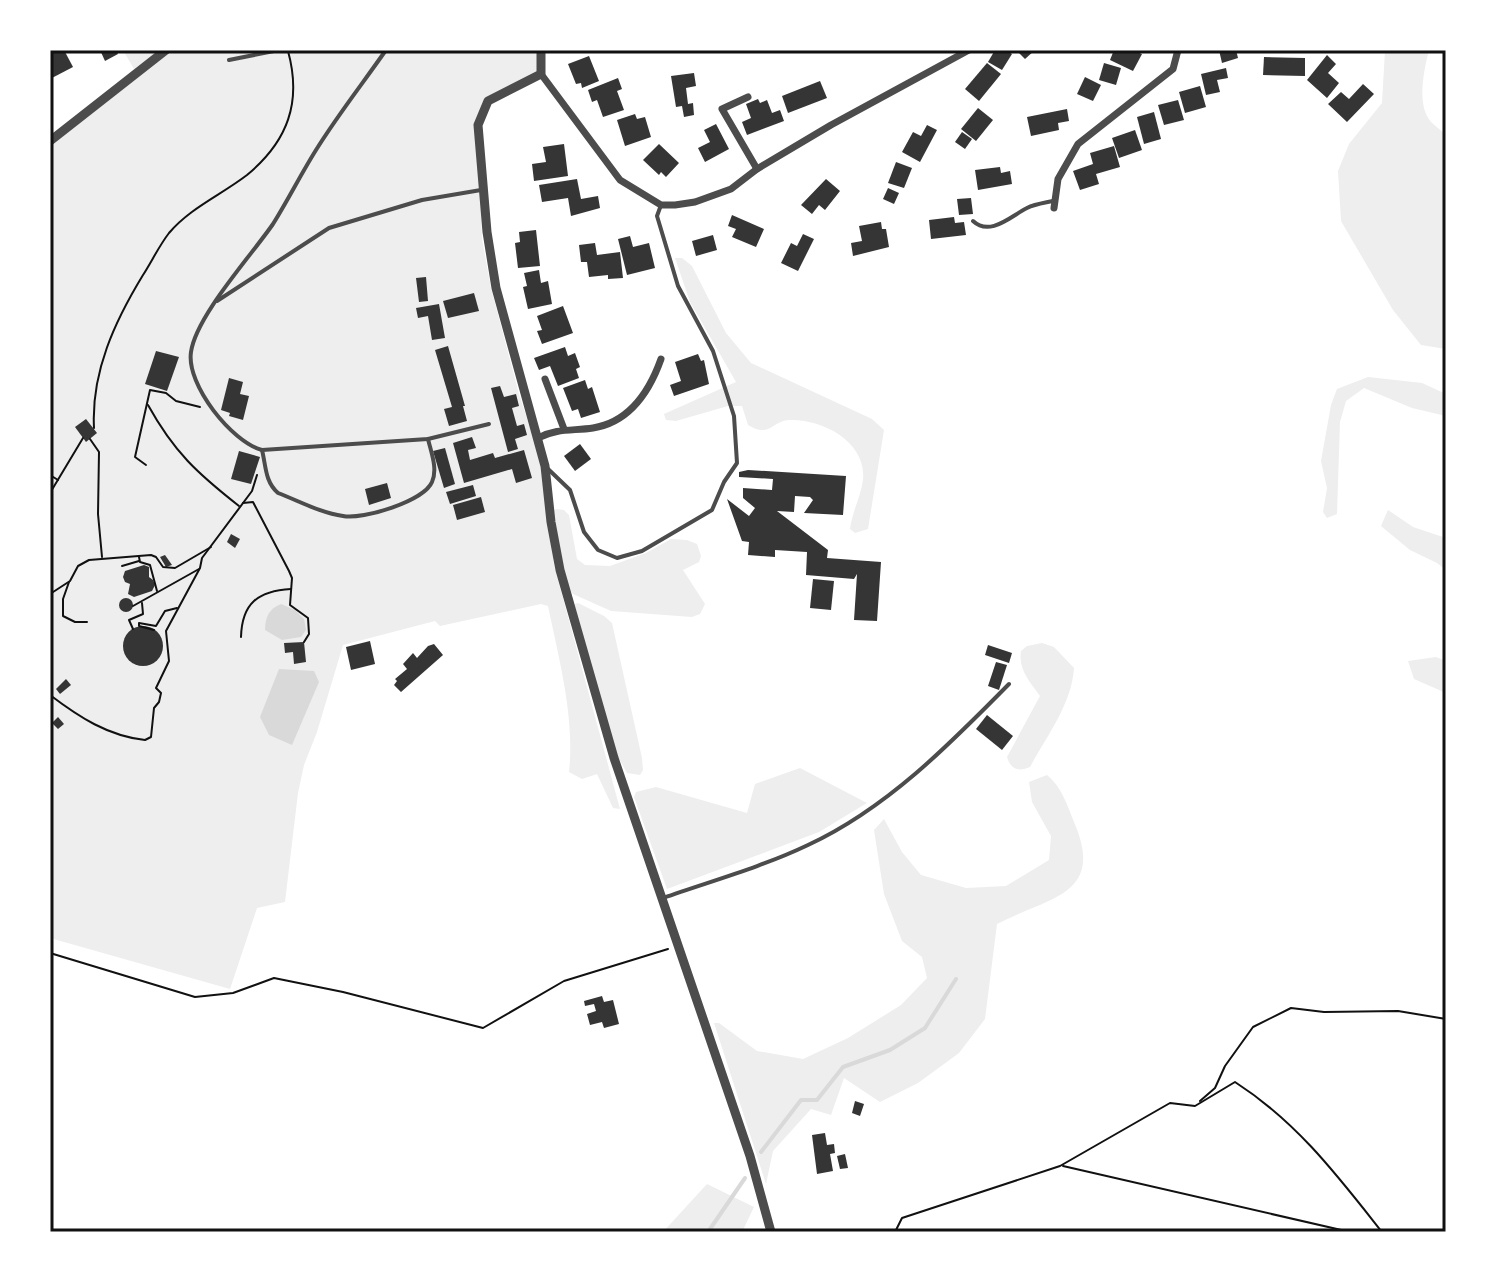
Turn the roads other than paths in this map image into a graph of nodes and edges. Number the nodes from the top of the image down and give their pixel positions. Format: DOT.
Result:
graph roads {
  1 [pos="166,50"];
  2 [pos="279,50"];
  3 [pos="386,50"];
  4 [pos="541,50"];
  5 [pos="969,50"];
  6 [pos="1178,50"];
  7 [pos="229,60"];
  8 [pos="541,74"];
  9 [pos="748,97"];
  10 [pos="50,141"];
  11 [pos="757,169"];
  12 [pos="483,189"];
  13 [pos="1055,204"];
  14 [pos="661,205"];
  15 [pos="973,221"];
  16 [pos="215,303"];
  17 [pos="661,359"];
  18 [pos="545,379"];
  19 [pos="489,424"];
  20 [pos="564,429"];
  21 [pos="538,438"];
  22 [pos="428,439"];
  23 [pos="262,452"];
  24 [pos="545,466"];
  25 [pos="1009,684"];
  26 [pos="661,899"];
  27 [pos="771,1232"];
  1 -- 10 [label="street"];
  2 -- 7 [label="lane"];
  3 -- 16 [label="lane"];
  4 -- 8 [label="street"];
  5 -- 11 [label="street"];
  6 -- 13 [label="street"];
  8 -- 12 [label="street"];
  8 -- 14 [label="street"];
  9 -- 11 [label="street"];
  11 -- 14 [label="street"];
  12 -- 16 [label="lane"];
  12 -- 21 [label="street"];
  13 -- 15 [label="lane"];
  14 -- 24 [label="lane"];
  16 -- 23 [label="lane"];
  17 -- 20 [label="street"];
  18 -- 20 [label="street"];
  19 -- 22 [label="lane"];
  20 -- 21 [label="street"];
  21 -- 24 [label="street"];
  22 -- 23 [label="lane"];
  22 -- 23 [label="lane"];
  24 -- 26 [label="street"];
  25 -- 26 [label="lane"];
  26 -- 27 [label="street"];
}
